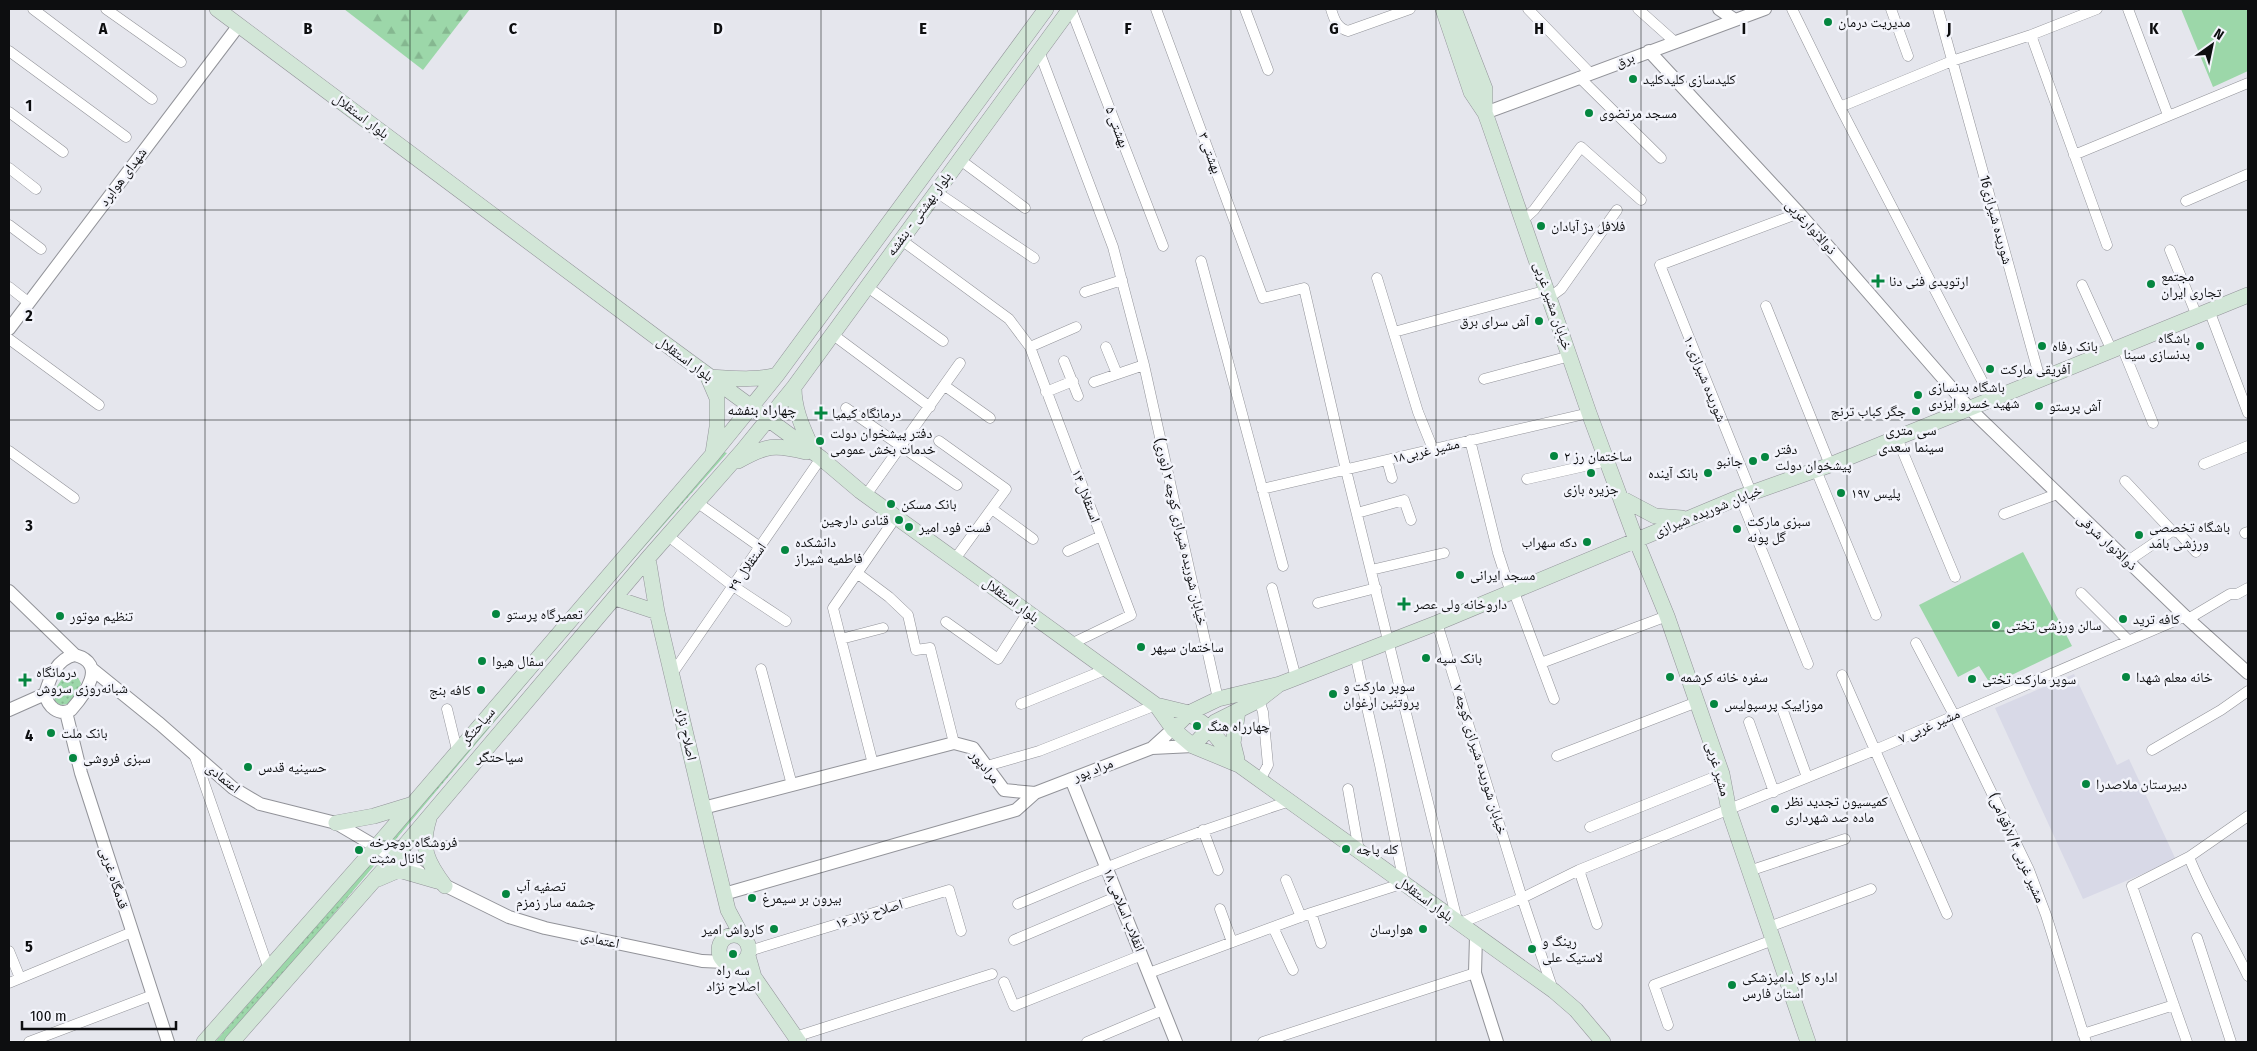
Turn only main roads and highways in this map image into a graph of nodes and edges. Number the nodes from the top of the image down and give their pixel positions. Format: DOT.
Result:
graph roads {
  1 [pos="216,9"];
  2 [pos="1046,9"];
  3 [pos="1070,9"];
  4 [pos="1443,9"];
  5 [pos="1454,9"];
  6 [pos="995,78"];
  7 [pos="1011,89"];
  8 [pos="1485,113"];
  9 [pos="2248,295"];
  10 [pos="777,375"];
  11 [pos="708,376"];
  12 [pos="794,387"];
  13 [pos="750,407"];
  14 [pos="767,419"];
  15 [pos="713,454"];
  16 [pos="818,456"];
  17 [pos="729,466"];
  18 [pos="1621,498"];
  19 [pos="1687,518"];
  20 [pos="1636,540"];
  21 [pos="648,558"];
  22 [pos="615,598"];
  23 [pos="657,612"];
  24 [pos="1280,684"];
  25 [pos="1156,705"];
  26 [pos="1238,711"];
  27 [pos="1189,713"];
  28 [pos="1209,728"];
  29 [pos="1173,729"];
  30 [pos="1193,746"];
  31 [pos="1239,765"];
  32 [pos="410,805"];
  33 [pos="429,817"];
  34 [pos="336,823"];
  35 [pos="373,882"];
  36 [pos="728,910"];
  37 [pos="746,948"];
  38 [pos="725,954"];
  39 [pos="754,977"];
  40 [pos="220,1023"];
  41 [pos="234,1039"];
  42 [pos="797,1040"];
  43 [pos="204,1042"];
  44 [pos="1604,1042"];
  45 [pos="1808,1042"];
  1 -- 11 [label="main road, بلوار استقلال"];
  2 -- 6 [label="main road, بلوار بهشتی - بنفشه"];
  3 -- 7 [label="main road, بلوار بهشتی - بنفشه"];
  4 -- 8 [label="main road, خیابان مشیر غربی"];
  5 -- 8 [label="main road, خیابان مشیر غربی"];
  6 -- 7 [label="main road"];
  6 -- 10 [label="main road, بلوار بهشتی - بنفشه"];
  7 -- 12 [label="main road, بلوار بهشتی - بنفشه"];
  8 -- 18 [label="main road, خیابان مشیر غربی"];
  9 -- 19 [label="main road, خیابان شوریده شیرازی"];
  10 -- 11 [label="main road"];
  10 -- 13 [label="main road, بلوار بهشتی - بنفشه"];
  11 -- 13 [label="main road, بلوار استقلال"];
  11 -- 15 [label="main road"];
  12 -- 14 [label="main road, بلوار بهشتی - بنفشه"];
  12 -- 16 [label="main road"];
  13 -- 14 [label="main road, بلوار استقلال"];
  13 -- 15 [label="main road, سیاحتگر"];
  14 -- 16 [label="main road, بلوار استقلال"];
  14 -- 17 [label="main road, سیاحتگر"];
  15 -- 32 [label="main road, سیاحتگر"];
  16 -- 17 [label="main road"];
  16 -- 25 [label="main road, بلوار استقلال"];
  17 -- 21 [label="main road, سیاحتگر"];
  18 -- 19 [label="main road"];
  18 -- 20 [label="main road, مشیر غربی"];
  19 -- 20 [label="main road, خیابان شوریده شیرازی"];
  20 -- 24 [label="main road, خیابان شوریده شیرازی"];
  20 -- 45 [label="main road, مشیر غربی"];
  21 -- 22 [label="main road, سیاحتگر"];
  21 -- 23 [label="main road, اصلاح نژاد"];
  22 -- 23 [label="main road"];
  22 -- 33 [label="main road, سیاحتگر"];
  23 -- 36 [label="main road, اصلاح نژاد"];
  24 -- 26 [label="main road, خیابان شوریده شیرازی"];
  24 -- 27 [label="main road, خیابان شوریده شیرازی"];
  25 -- 27 [label="main road, بلوار استقلال"];
  25 -- 29 [label="main road, بلوار استقلال"];
  26 -- 28 [label="main road, خیابان شوریده شیرازی"];
  26 -- 31 [label="main road"];
  27 -- 28 [label="main road, بلوار استقلال"];
  27 -- 29 [label="main road, خیابان شوریده شیرازی"];
  28 -- 30 [label="main road, خیابان شوریده شیرازی"];
  28 -- 31 [label="main road, بلوار استقلال"];
  29 -- 30 [label="main road, بلوار استقلال"];
  30 -- 31 [label="main road, بلوار استقلال"];
  31 -- 44 [label="main road, بلوار استقلال"];
  32 -- 34 [label="main road"];
  32 -- 40 [label="main road, سیاحتگر"];
  33 -- 35 [label="main road, سیاحتگر"];
  33 -- 35 [label="main road"];
  35 -- 41 [label="main road"];
  36 -- 37 [label="main road"];
  36 -- 38 [label="main road"];
  37 -- 38 [label="main road"];
  37 -- 38 [label="main road"];
  37 -- 39 [label="main road"];
  38 -- 39 [label="main road"];
  39 -- 42 [label="main road"];
  40 -- 41 [label="main road"];
  40 -- 43 [label="main road, سیاحتگر"];
}
